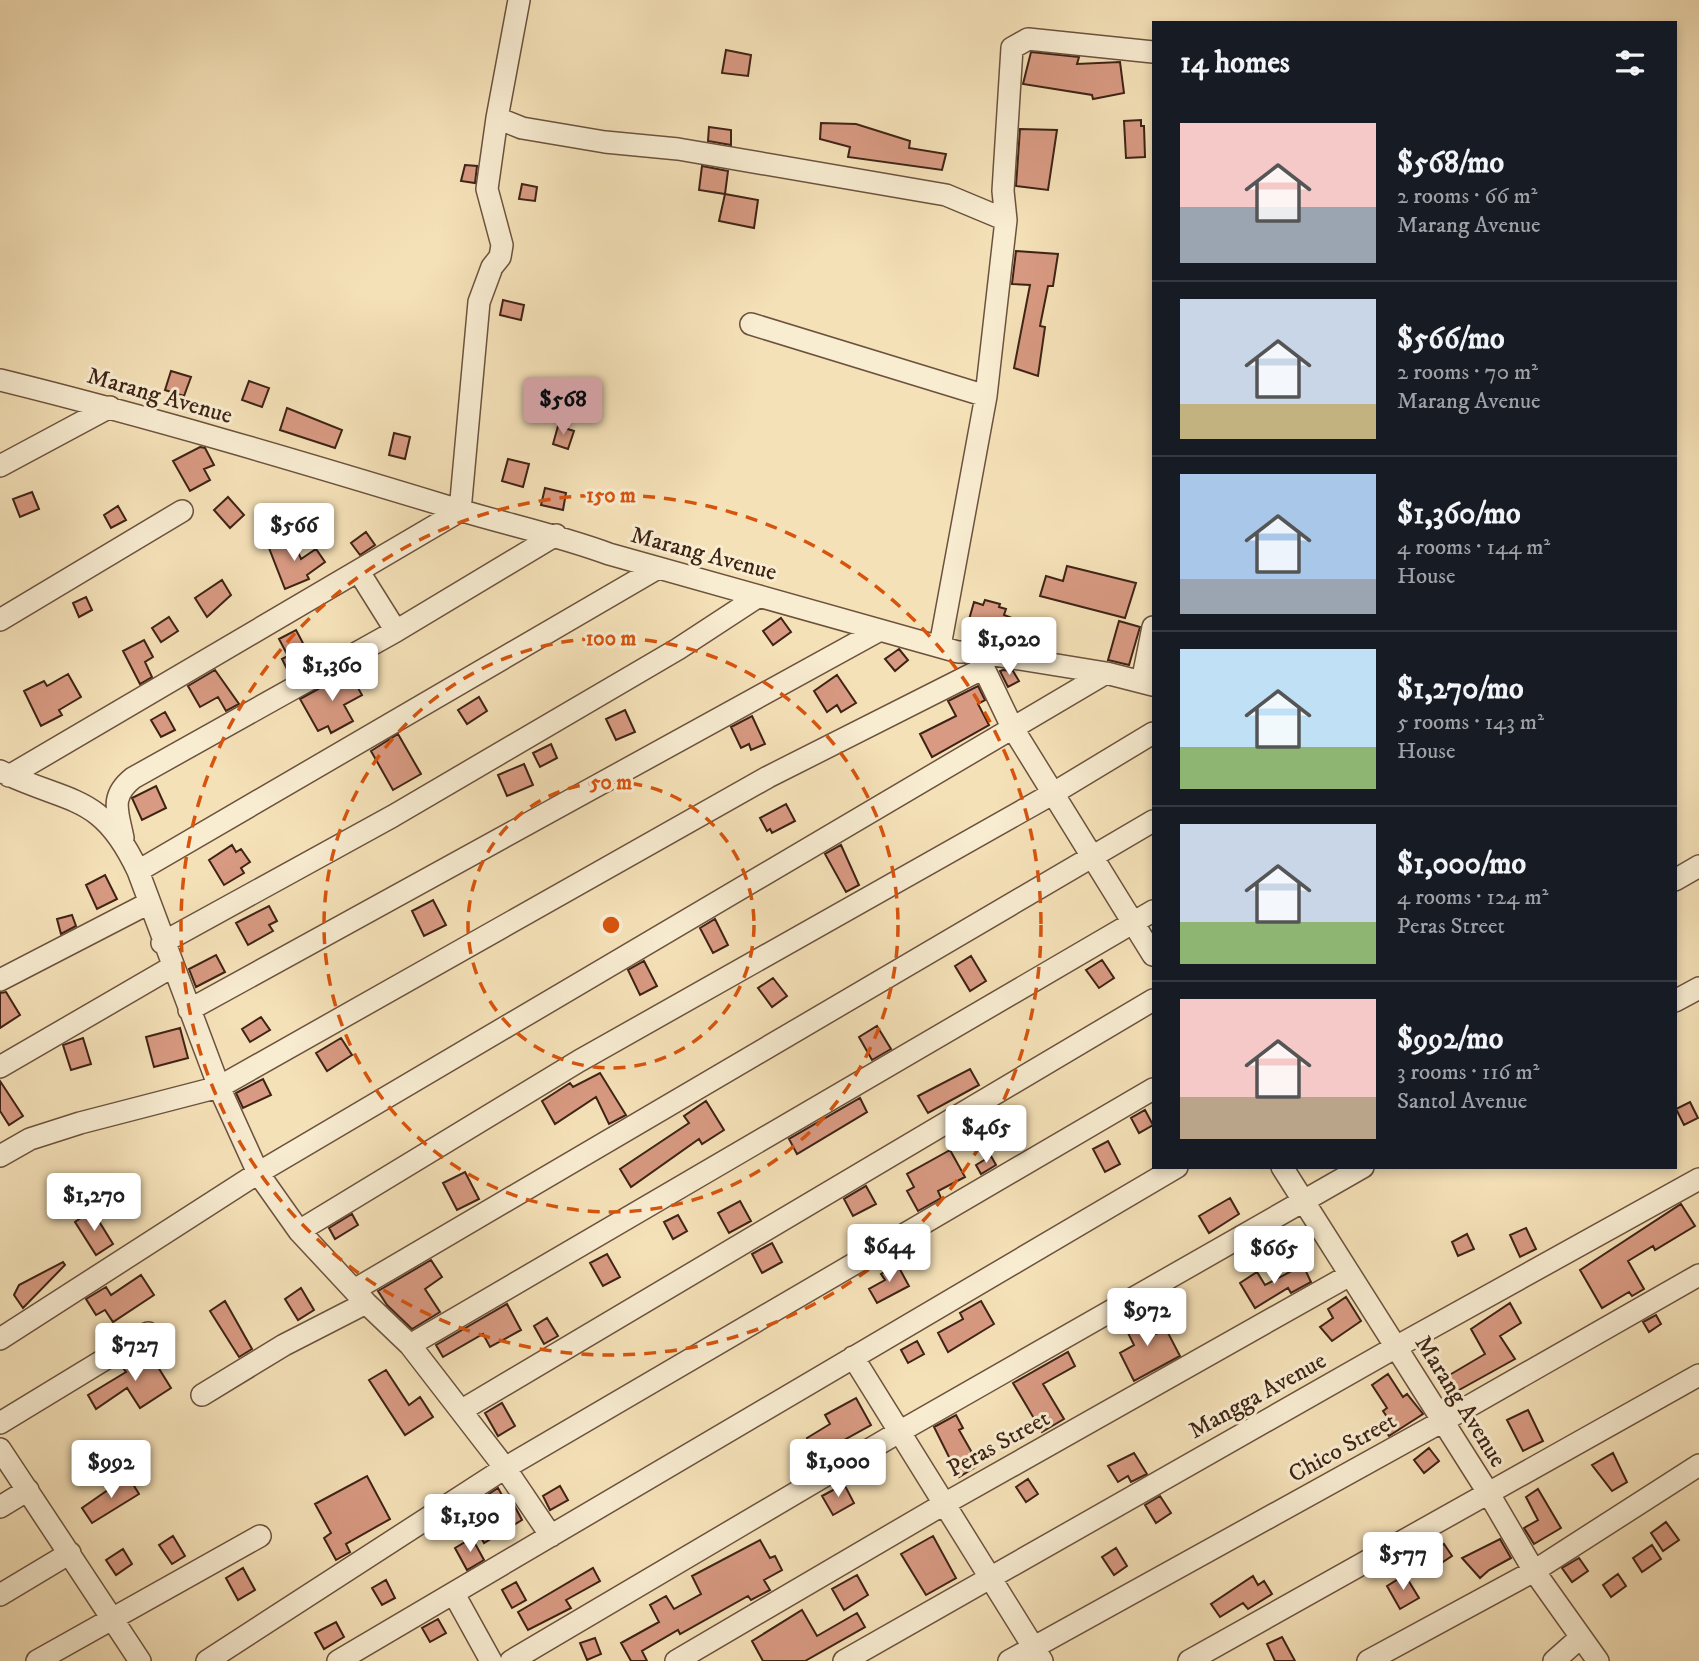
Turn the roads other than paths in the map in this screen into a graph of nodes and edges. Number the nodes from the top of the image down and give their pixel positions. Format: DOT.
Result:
graph roads {
  1 [pos="519,0"];
  2 [pos="1152,52"];
  3 [pos="497,118"];
  4 [pos="1006,220"];
  5 [pos="751,324"];
  6 [pos="0,380"];
  7 [pos="986,396"];
  8 [pos="110,407"];
  9 [pos="0,466"];
  10 [pos="460,510"];
  11 [pos="182,511"];
  12 [pos="556,535"];
  13 [pos="658,568"];
  14 [pos="359,572"];
  15 [pos="759,596"];
  16 [pos="0,620"];
  17 [pos="880,630"];
  18 [pos="396,631"];
  19 [pos="1152,638"];
  20 [pos="940,646"];
  21 [pos="979,660"];
  22 [pos="1106,673"];
  23 [pos="1148,683"];
  24 [pos="1012,727"];
  25 [pos="1152,734"];
  26 [pos="5,773"];
  27 [pos="1052,794"];
  28 [pos="1152,822"];
  29 [pos="122,838"];
  30 [pos="1092,860"];
  31 [pos="1699,866"];
  32 [pos="138,871"];
  33 [pos="1677,879"];
  34 [pos="149,903"];
  35 [pos="1152,912"];
  36 [pos="1132,923"];
  37 [pos="162,943"];
  38 [pos="1152,954"];
  39 [pos="172,967"];
  40 [pos="0,981"];
  41 [pos="1699,988"];
  42 [pos="1677,1000"];
  43 [pos="1152,1001"];
  44 [pos="189,1010"];
  45 [pos="0,1067"];
  46 [pos="219,1087"];
  47 [pos="1152,1090"];
  48 [pos="0,1156"];
  49 [pos="1174,1169"];
  50 [pos="1283,1169"];
  51 [pos="1360,1169"];
  52 [pos="258,1173"];
  53 [pos="1699,1179"];
  54 [pos="1302,1202"];
  55 [pos="299,1231"];
  56 [pos="1699,1275"];
  57 [pos="1348,1276"];
  58 [pos="360,1297"];
  59 [pos="148,1333"];
  60 [pos="0,1339"];
  61 [pos="410,1345"];
  62 [pos="1396,1346"];
  63 [pos="853,1357"];
  64 [pos="1699,1375"];
  65 [pos="202,1395"];
  66 [pos="462,1410"];
  67 [pos="1443,1421"];
  68 [pos="0,1423"];
  69 [pos="899,1432"];
  70 [pos="0,1449"];
  71 [pos="1699,1465"];
  72 [pos="505,1468"];
  73 [pos="28,1490"];
  74 [pos="1489,1494"];
  75 [pos="944,1504"];
  76 [pos="0,1507"];
  77 [pos="260,1536"];
  78 [pos="551,1536"];
  79 [pos="69,1553"];
  80 [pos="1534,1571"];
  81 [pos="988,1577"];
  82 [pos="454,1594"];
  83 [pos="0,1595"];
  84 [pos="111,1617"];
  85 [pos="1581,1637"];
  86 [pos="1037,1654"];
  87 [pos="37,1661"];
  88 [pos="140,1661"];
  89 [pos="207,1661"];
  90 [pos="338,1661"];
  91 [pos="491,1661"];
  92 [pos="511,1661"];
  93 [pos="677,1661"];
  94 [pos="844,1661"];
  95 [pos="1009,1661"];
  96 [pos="1189,1661"];
  97 [pos="1368,1661"];
  98 [pos="1553,1661"];
  99 [pos="1598,1661"];
  1 -- 3 [label="street"];
  2 -- 4 [label="street"];
  3 -- 4 [label="street"];
  3 -- 10 [label="street"];
  4 -- 7 [label="street"];
  5 -- 7 [label="street"];
  6 -- 8 [label="street, Marang Avenue"];
  7 -- 20 [label="street"];
  8 -- 9 [label="street"];
  8 -- 10 [label="street, Marang Avenue"];
  10 -- 12 [label="street, Marang Avenue"];
  10 -- 14 [label="street"];
  11 -- 16 [label="street"];
  12 -- 13 [label="street, Marang Avenue"];
  12 -- 18 [label="street"];
  13 -- 15 [label="street, Marang Avenue"];
  13 -- 32 [label="street"];
  14 -- 18 [label="street"];
  14 -- 26 [label="street"];
  15 -- 17 [label="street, Marang Avenue"];
  15 -- 37 [label="street"];
  17 -- 20 [label="street, Marang Avenue"];
  17 -- 44 [label="street"];
  18 -- 29 [label="street"];
  19 -- 23 [label="street"];
  20 -- 21 [label="street, Marang Avenue"];
  21 -- 22 [label="street, Marang Avenue"];
  21 -- 24 [label="street"];
  21 -- 46 [label="street"];
  22 -- 23 [label="street, Marang Avenue"];
  22 -- 24 [label="street"];
  24 -- 27 [label="street"];
  24 -- 52 [label="street"];
  25 -- 27 [label="street"];
  26 -- 29 [label="street"];
  27 -- 30 [label="street"];
  27 -- 55 [label="street"];
  28 -- 30 [label="street"];
  29 -- 32 [label="street"];
  30 -- 36 [label="street"];
  30 -- 58 [label="street"];
  31 -- 33 [label="street"];
  32 -- 34 [label="street"];
  34 -- 37 [label="street"];
  34 -- 40 [label="street"];
  35 -- 36 [label="street"];
  36 -- 38 [label="street"];
  36 -- 61 [label="street"];
  37 -- 39 [label="street"];
  39 -- 44 [label="street"];
  39 -- 45 [label="street"];
  41 -- 42 [label="street"];
  43 -- 66 [label="street"];
  44 -- 46 [label="street"];
  46 -- 48 [label="street"];
  46 -- 52 [label="street"];
  47 -- 72 [label="street"];
  49 -- 63 [label="street"];
  50 -- 54 [label="street, Marang Avenue"];
  51 -- 54 [label="street"];
  52 -- 55 [label="street"];
  52 -- 60 [label="street"];
  53 -- 62 [label="street, Mangga Avenue"];
  54 -- 57 [label="street, Marang Avenue"];
  54 -- 69 [label="street"];
  55 -- 58 [label="street"];
  56 -- 67 [label="street, Chico Street"];
  57 -- 62 [label="street, Marang Avenue"];
  57 -- 75 [label="street, Peras Street"];
  58 -- 61 [label="street"];
  58 -- 65 [label="street"];
  59 -- 68 [label="street"];
  61 -- 66 [label="street"];
  62 -- 67 [label="street, Marang Avenue"];
  62 -- 81 [label="street, Mangga Avenue"];
  63 -- 69 [label="street"];
  63 -- 78 [label="street"];
  64 -- 74 [label="street"];
  66 -- 72 [label="street"];
  67 -- 74 [label="street, Marang Avenue"];
  67 -- 86 [label="street, Chico Street"];
  69 -- 75 [label="street"];
  69 -- 92 [label="street"];
  70 -- 73 [label="street"];
  71 -- 80 [label="street"];
  72 -- 78 [label="street"];
  72 -- 89 [label="street"];
  73 -- 76 [label="street"];
  73 -- 79 [label="street"];
  74 -- 80 [label="street, Marang Avenue"];
  74 -- 96 [label="street"];
  75 -- 81 [label="street"];
  75 -- 93 [label="street, Peras Street"];
  77 -- 84 [label="street"];
  78 -- 82 [label="street"];
  79 -- 83 [label="street"];
  79 -- 84 [label="street"];
  80 -- 85 [label="street, Marang Avenue"];
  80 -- 97 [label="street"];
  81 -- 86 [label="street"];
  81 -- 94 [label="street, Mangga Avenue"];
  82 -- 90 [label="street"];
  82 -- 91 [label="street"];
  84 -- 87 [label="street"];
  84 -- 88 [label="street"];
  85 -- 98 [label="street"];
  85 -- 99 [label="street, Marang Avenue"];
  86 -- 95 [label="street, Chico Street"];
}
